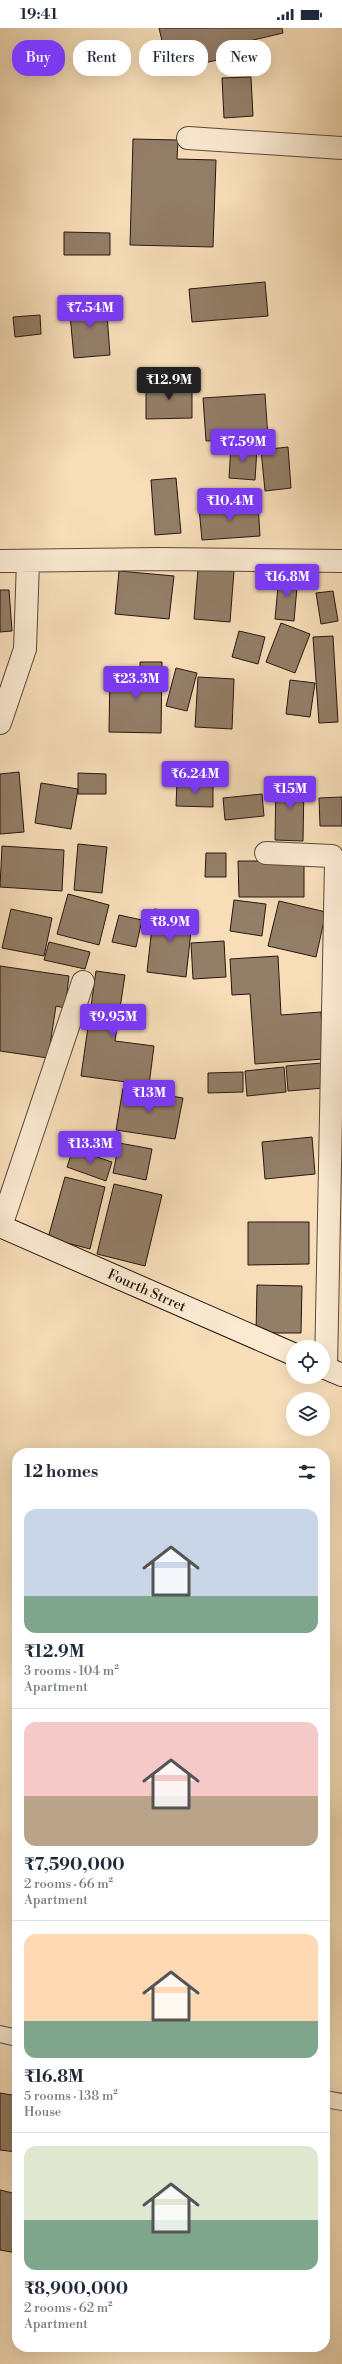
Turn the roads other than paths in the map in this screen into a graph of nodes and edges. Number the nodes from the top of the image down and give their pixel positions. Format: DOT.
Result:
graph roads {
  1 [pos="188,138"];
  2 [pos="342,148"];
  3 [pos="0,561"];
  4 [pos="28,561"];
  5 [pos="342,561"];
  6 [pos="0,723"];
  7 [pos="266,853"];
  8 [pos="83,982"];
  9 [pos="0,1226"];
  10 [pos="286,1351"];
  11 [pos="330,1370"];
  12 [pos="0,2034"];
  13 [pos="12,2037"];
  14 [pos="330,2100"];
  15 [pos="342,2102"];
  1 -- 2 [label="street"];
  3 -- 4 [label="street"];
  4 -- 5 [label="street"];
  4 -- 6 [label="street"];
  7 -- 11 [label="street"];
  8 -- 9 [label="street"];
  9 -- 10 [label="street, Fourth Strret"];
  12 -- 13 [label="lane"];
  14 -- 15 [label="lane"];
}
